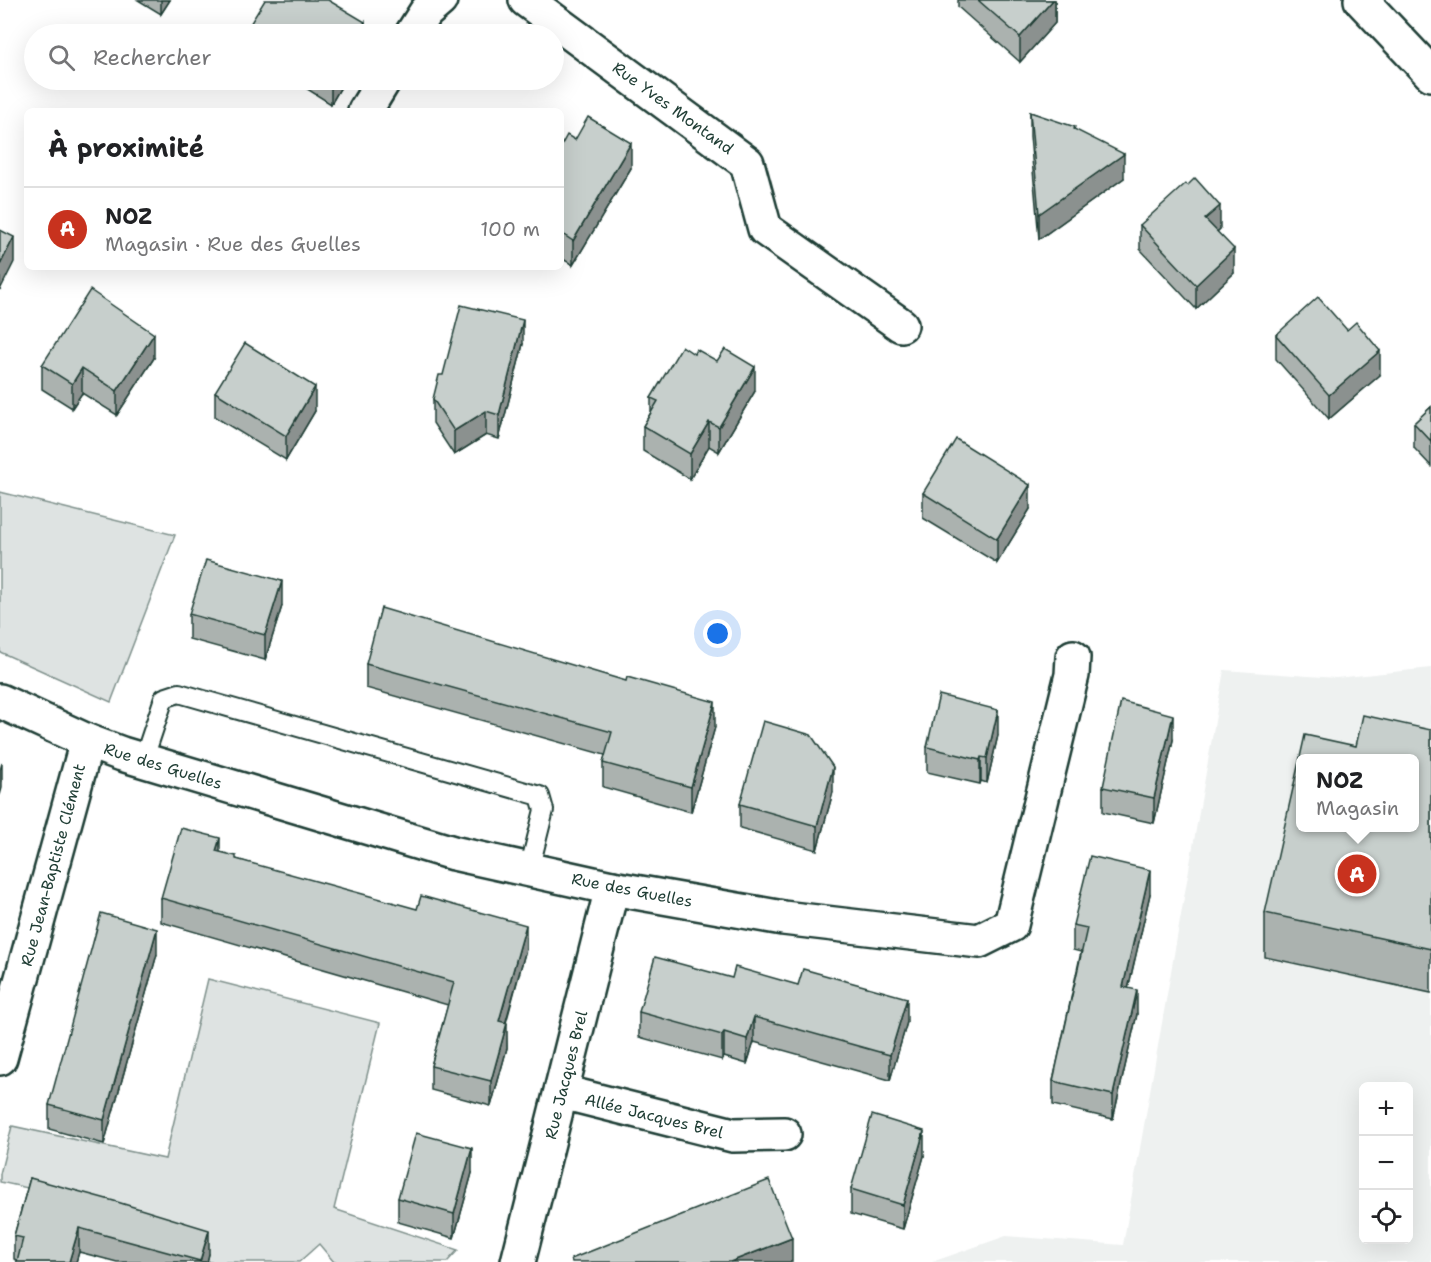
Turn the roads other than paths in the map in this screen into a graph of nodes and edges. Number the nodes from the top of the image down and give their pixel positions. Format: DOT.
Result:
graph roads {
  1 [pos="440,0"];
  2 [pos="526,0"];
  3 [pos="1361,0"];
  4 [pos="418,24"];
  5 [pos="559,24"];
  6 [pos="564,28"];
  7 [pos="1431,74"];
  8 [pos="378,90"];
  9 [pos="366,108"];
  10 [pos="901,325"];
  11 [pos="1072,657"];
  12 [pos="0,701"];
  13 [pos="87,741"];
  14 [pos="143,761"];
  15 [pos="529,870"];
  16 [pos="612,888"];
  17 [pos="0,1058"];
  18 [pos="562,1092"];
  19 [pos="784,1134"];
  20 [pos="518,1262"];
  1 -- 4 [label="street"];
  2 -- 5 [label="street, Rue Yves Montand"];
  3 -- 7 [label="street"];
  6 -- 10 [label="street, Rue Yves Montand"];
  8 -- 9 [label="street"];
  11 -- 16 [label="street, Rue des Guelles"];
  12 -- 13 [label="street, Rue des Guelles"];
  13 -- 14 [label="street, Rue des Guelles"];
  13 -- 17 [label="street, Rue Jean-Baptiste Clément"];
  14 -- 15 [label="street, Rue des Guelles"];
  14 -- 15 [label="lane"];
  15 -- 16 [label="street, Rue des Guelles"];
  16 -- 18 [label="street, Rue Jacques Brel"];
  18 -- 19 [label="street, Allée Jacques Brel"];
  18 -- 20 [label="street, Rue Jacques Brel"];
}
